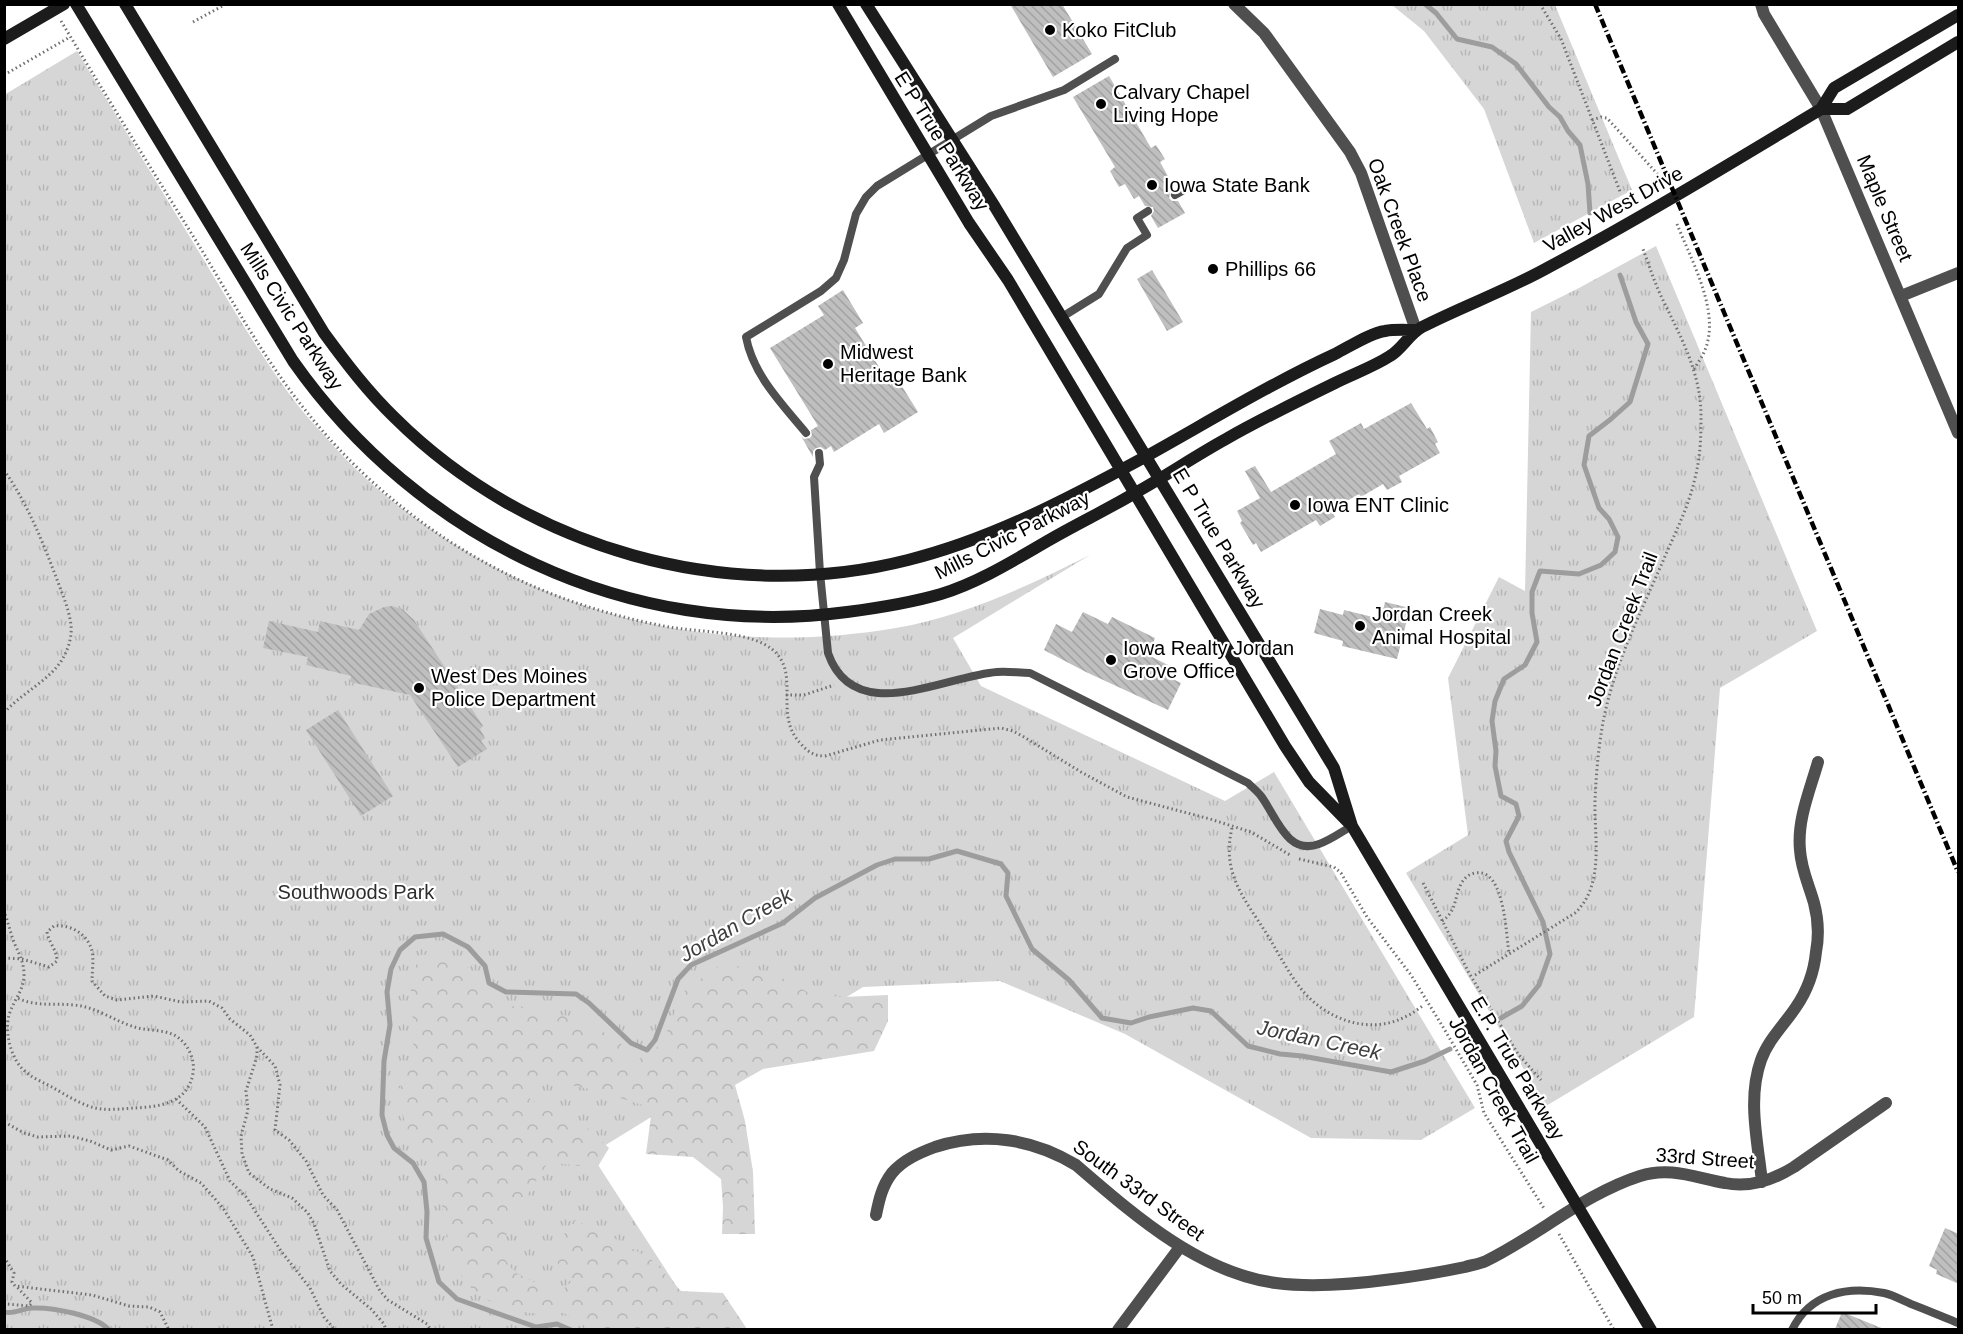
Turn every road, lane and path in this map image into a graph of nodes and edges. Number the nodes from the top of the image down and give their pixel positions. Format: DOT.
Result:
graph roads {
  1 [pos="64,4"];
  2 [pos="76,4"];
  3 [pos="125,4"];
  4 [pos="226,4"];
  5 [pos="838,4"];
  6 [pos="866,4"];
  7 [pos="1233,4"];
  8 [pos="1540,4"];
  9 [pos="1761,4"];
  10 [pos="1959,15"];
  11 [pos="193,22"];
  12 [pos="70,37"];
  13 [pos="4,39"];
  14 [pos="1959,42"];
  15 [pos="1115,59"];
  16 [pos="4,75"];
  17 [pos="1821,108"];
  18 [pos="1592,120"];
  19 [pos="953,139"];
  20 [pos="927,154"];
  21 [pos="1661,178"];
  22 [pos="1191,186"];
  23 [pos="1621,194"];
  24 [pos="1175,195"];
  25 [pos="1148,211"];
  26 [pos="1677,224"];
  27 [pos="1643,249"];
  28 [pos="1959,273"];
  29 [pos="1901,296"];
  30 [pos="1062,317"];
  31 [pos="1416,330"];
  32 [pos="1694,369"];
  33 [pos="806,433"];
  34 [pos="1959,433"];
  35 [pos="819,453"];
  36 [pos="1146,456"];
  37 [pos="1122,469"];
  38 [pos="4,470"];
  39 [pos="1160,478"];
  40 [pos="1134,494"];
  41 [pos="820,573"];
  42 [pos="825,615"];
  43 [pos="764,644"];
  44 [pos="846,681"];
  45 [pos="786,695"];
  46 [pos="4,713"];
  47 [pos="1818,762"];
  48 [pos="1352,826"];
  49 [pos="1232,828"];
  50 [pos="1423,883"];
  51 [pos="4,910"];
  52 [pos="1442,921"];
  53 [pos="1509,953"];
  54 [pos="4,958"];
  55 [pos="22,959"];
  56 [pos="1475,975"];
  57 [pos="17,998"];
  58 [pos="1424,1005"];
  59 [pos="257,1047"];
  60 [pos="1541,1080"];
  61 [pos="176,1099"];
  62 [pos="1886,1103"];
  63 [pos="4,1125"];
  64 [pos="1762,1182"];
  65 [pos="1578,1205"];
  66 [pos="1546,1213"];
  67 [pos="876,1215"];
  68 [pos="1558,1232"];
  69 [pos="1180,1247"];
  70 [pos="4,1257"];
  71 [pos="15,1286"];
  72 [pos="4,1306"];
  73 [pos="1959,1323"];
  74 [pos="169,1329"];
  75 [pos="273,1329"];
  76 [pos="335,1329"];
  77 [pos="386,1329"];
  78 [pos="431,1329"];
  79 [pos="1118,1329"];
  80 [pos="1614,1329"];
  81 [pos="1651,1329"];
  82 [pos="1792,1329"];
  1 -- 13 [label="main road"];
  2 -- 42 [label="main road, Mills Civic Parkway"];
  3 -- 41 [label="main road, Mills Civic Parkway"];
  4 -- 11 [label="path"];
  5 -- 20 [label="main road, E P True Parkway"];
  6 -- 19 [label="main road, E P True Parkway"];
  7 -- 31 [label="street, Oak Creek Place"];
  8 -- 18 [label="path"];
  9 -- 17 [label="street, Maple Street"];
  10 -- 17 [label="main road, Valley West Drive"];
  12 -- 16 [label="path"];
  14 -- 17 [label="main road, Valley West Drive"];
  15 -- 19 [label="lane"];
  17 -- 29 [label="street, Maple Street"];
  17 -- 31 [label="main road, Valley West Drive"];
  18 -- 21 [label="path"];
  18 -- 23 [label="path"];
  19 -- 20 [label="lane"];
  19 -- 30 [label="main road, E P True Parkway"];
  20 -- 33 [label="lane"];
  20 -- 37 [label="main road, E P True Parkway"];
  22 -- 24 [label="lane"];
  25 -- 30 [label="lane"];
  26 -- 32 [label="path"];
  27 -- 32 [label="path, Jordan Creek Trail"];
  28 -- 29 [label="street"];
  29 -- 34 [label="street, Maple Street"];
  30 -- 36 [label="main road, E P True Parkway"];
  31 -- 36 [label="main road, Valley West Drive"];
  31 -- 39 [label="main road, Valley West Drive"];
  32 -- 53 [label="path, Jordan Creek Trail"];
  35 -- 41 [label="lane"];
  36 -- 37 [label="main road, Valley West Drive"];
  36 -- 39 [label="main road, E P True Parkway"];
  37 -- 40 [label="main road, E P True Parkway"];
  37 -- 41 [label="main road, Mills Civic Parkway"];
  38 -- 46 [label="path"];
  39 -- 40 [label="main road, Valley West Drive"];
  39 -- 48 [label="main road, E P True Parkway"];
  40 -- 42 [label="main road, Mills Civic Parkway"];
  40 -- 48 [label="main road, E P True Parkway"];
  41 -- 42 [label="lane"];
  42 -- 44 [label="lane"];
  43 -- 45 [label="path, Jordan Creek Trail"];
  44 -- 45 [label="path"];
  44 -- 48 [label="lane"];
  45 -- 49 [label="path, Jordan Creek Trail"];
  47 -- 64 [label="street"];
  48 -- 65 [label="main road, E.P. True Parkway"];
  49 -- 58 [label="path, Jordan Creek Trail"];
  49 -- 66 [label="path, Jordan Creek Trail"];
  50 -- 52 [label="path"];
  51 -- 55 [label="path"];
  52 -- 53 [label="path"];
  52 -- 60 [label="path"];
  53 -- 56 [label="path, Jordan Creek Trail"];
  54 -- 55 [label="path"];
  55 -- 57 [label="path"];
  55 -- 59 [label="path"];
  57 -- 61 [label="path"];
  57 -- 61 [label="path"];
  59 -- 77 [label="path"];
  59 -- 78 [label="path"];
  61 -- 76 [label="path"];
  62 -- 64 [label="street, 33rd Street"];
  63 -- 75 [label="path"];
  64 -- 65 [label="street, 33rd Street"];
  65 -- 69 [label="street, South 33rd Street"];
  65 -- 81 [label="main road, E.P. True Parkway"];
  67 -- 69 [label="street, South 33rd Street"];
  68 -- 80 [label="path"];
  69 -- 79 [label="street"];
  70 -- 71 [label="path"];
  71 -- 72 [label="path"];
  71 -- 74 [label="path"];
  73 -- 82 [label="lane"];
}
